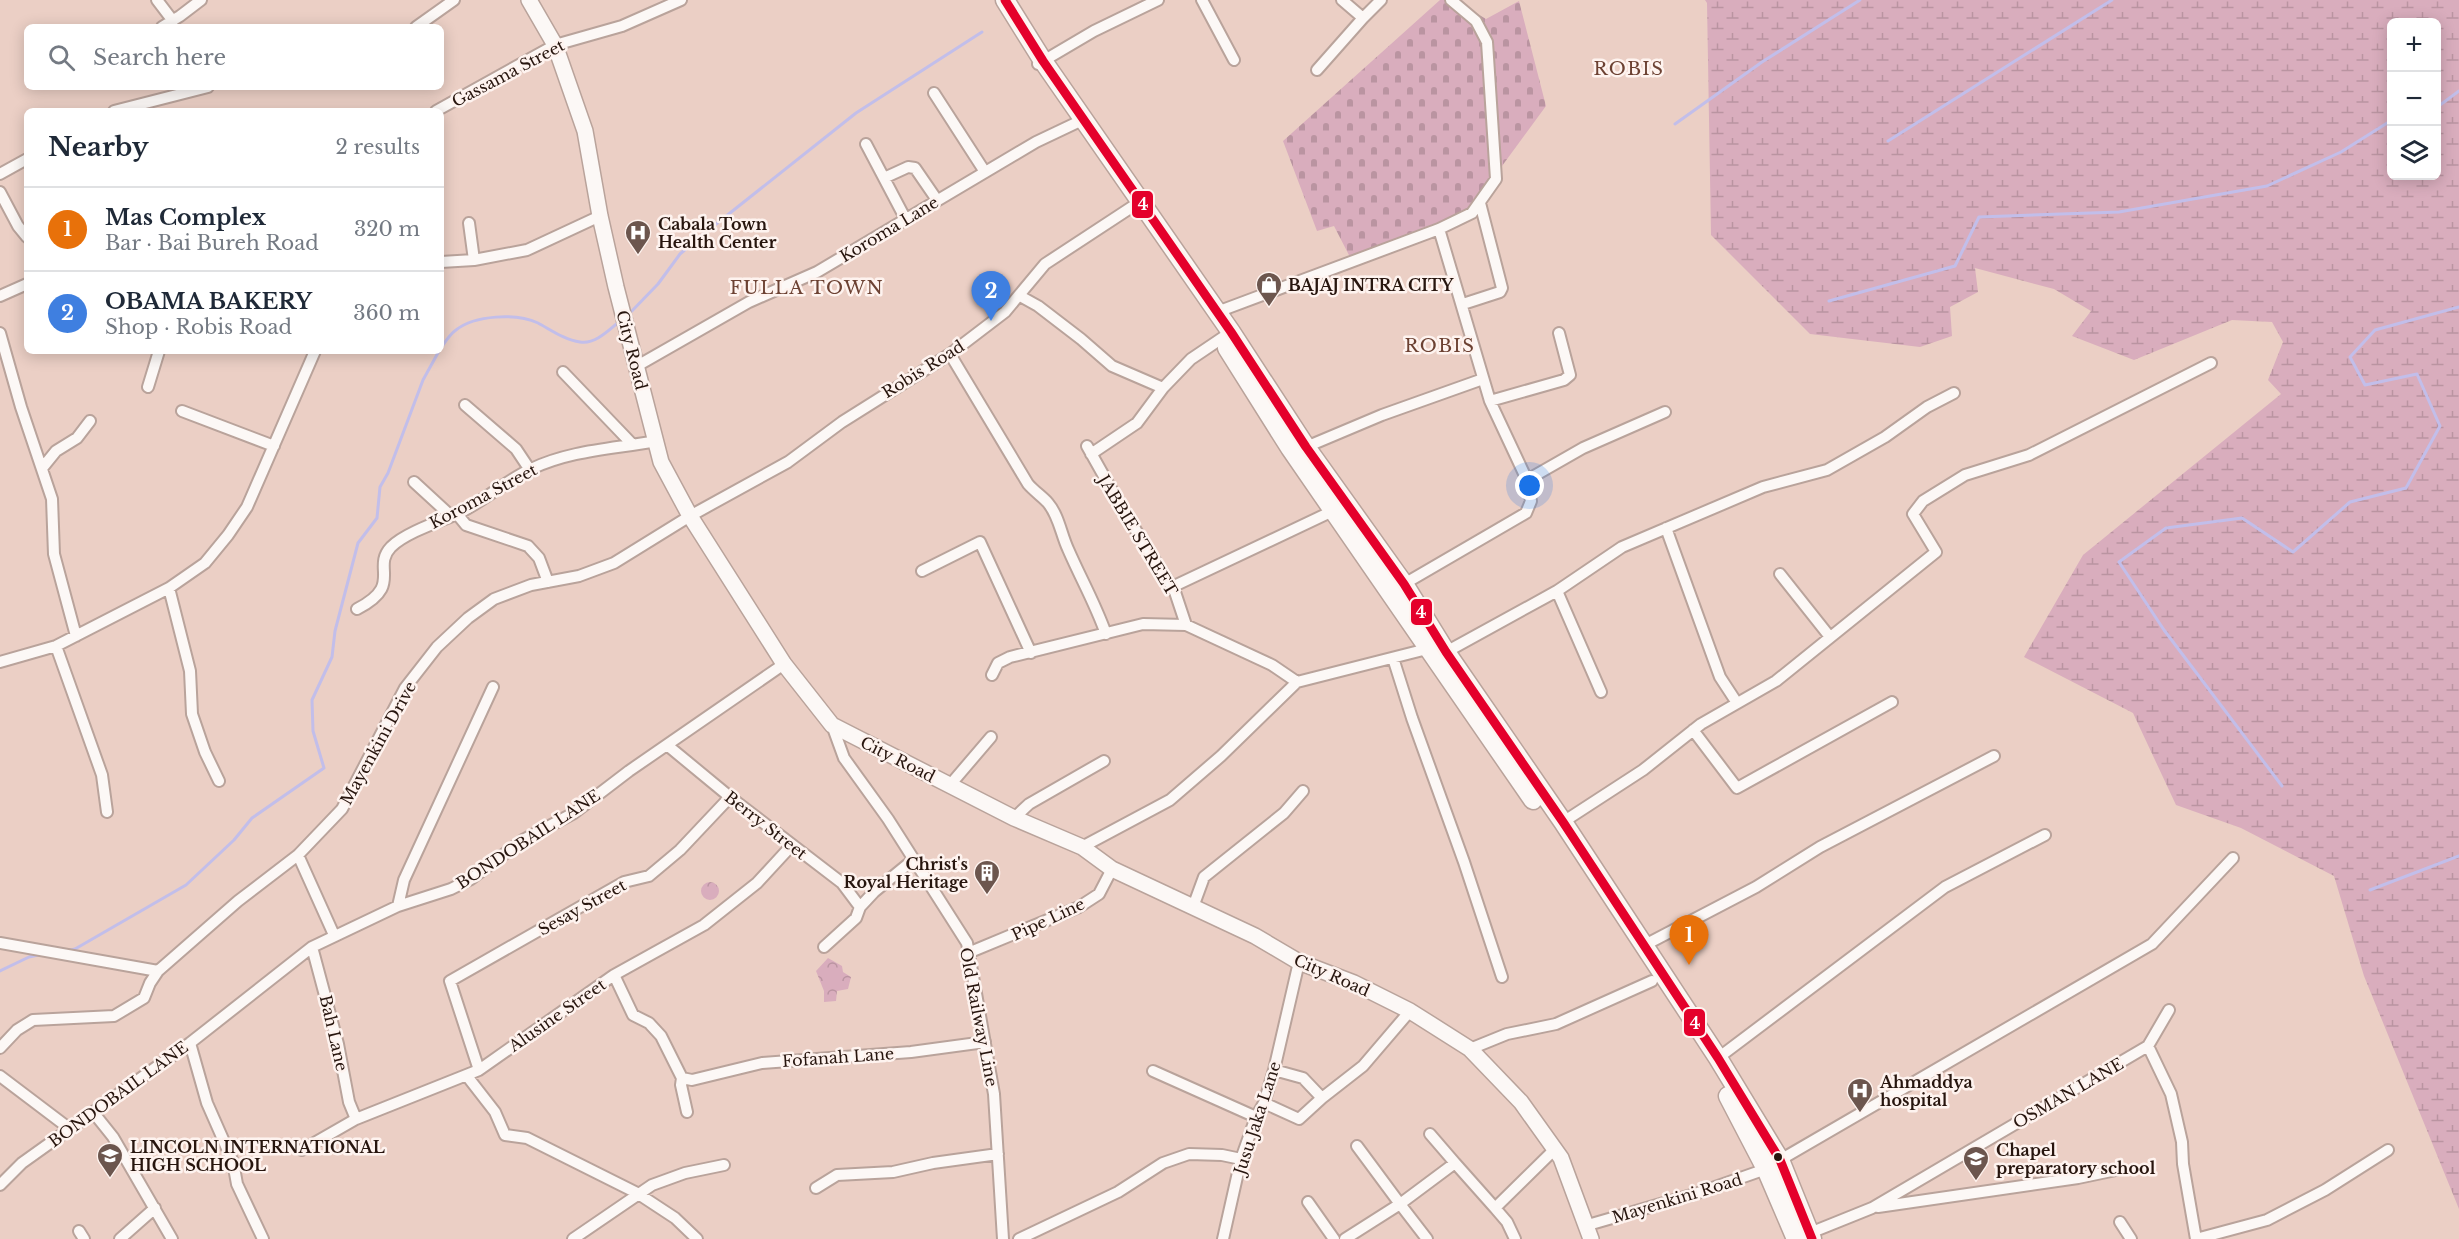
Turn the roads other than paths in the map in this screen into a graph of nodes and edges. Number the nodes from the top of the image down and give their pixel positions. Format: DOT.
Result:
graph roads {
  1 [pos="157,0"];
  2 [pos="201,0"];
  3 [pos="454,0"];
  4 [pos="529,0"];
  5 [pos="681,0"];
  6 [pos="995,0"];
  7 [pos="1005,0"];
  8 [pos="1158,0"];
  9 [pos="1202,0"];
  10 [pos="1342,0"];
  11 [pos="1381,0"];
  12 [pos="1451,0"];
  13 [pos="1137,4"];
  14 [pos="1363,18"];
  15 [pos="177,19"];
  16 [pos="168,24"];
  17 [pos="420,24"];
  18 [pos="555,45"];
  19 [pos="1234,60"];
  20 [pos="1041,63"];
  21 [pos="1317,70"];
  22 [pos="196,90"];
  23 [pos="934,93"];
  24 [pos="126,108"];
  25 [pos="441,108"];
  26 [pos="1076,123"];
  27 [pos="866,144"];
  28 [pos="24,161"];
  29 [pos="985,172"];
  30 [pos="0,174"];
  31 [pos="884,178"];
  32 [pos="0,192"];
  33 [pos="937,200"];
  34 [pos="1480,203"];
  35 [pos="1137,204"];
  36 [pos="600,216"];
  37 [pos="905,218"];
  38 [pos="469,223"];
  39 [pos="1438,229"];
  40 [pos="24,233"];
  41 [pos="474,260"];
  42 [pos="444,262"];
  43 [pos="24,285"];
  44 [pos="0,296"];
  45 [pos="1020,296"];
  46 [pos="1463,304"];
  47 [pos="1217,312"];
  48 [pos="0,333"];
  49 [pos="1559,333"];
  50 [pos="1226,335"];
  51 [pos="158,354"];
  52 [pos="314,354"];
  53 [pos="950,354"];
  54 [pos="2211,363"];
  55 [pos="637,366"];
  56 [pos="562,372"];
  57 [pos="1483,379"];
  58 [pos="148,387"];
  59 [pos="1162,388"];
  60 [pos="1954,393"];
  61 [pos="1490,401"];
  62 [pos="465,405"];
  63 [pos="182,411"];
  64 [pos="1665,412"];
  65 [pos="90,421"];
  66 [pos="656,441"];
  67 [pos="633,445"];
  68 [pos="274,446"];
  69 [pos="1306,447"];
  70 [pos="43,467"];
  71 [pos="530,470"];
  72 [pos="1527,480"];
  73 [pos="414,482"];
  74 [pos="1340,507"];
  75 [pos="454,515"];
  76 [pos="690,516"];
  77 [pos="1666,528"];
  78 [pos="922,571"];
  79 [pos="1780,574"];
  80 [pos="548,582"];
  81 [pos="1404,584"];
  82 [pos="1172,587"];
  83 [pos="169,588"];
  84 [pos="1557,591"];
  85 [pos="357,609"];
  86 [pos="1186,625"];
  87 [pos="1106,634"];
  88 [pos="76,636"];
  89 [pos="1830,637"];
  90 [pos="56,646"];
  91 [pos="1427,649"];
  92 [pos="1446,652"];
  93 [pos="1031,653"];
  94 [pos="1393,658"];
  95 [pos="0,662"];
  96 [pos="784,664"];
  97 [pos="992,675"];
  98 [pos="1297,682"];
  99 [pos="493,687"];
  100 [pos="1601,692"];
  101 [pos="1892,702"];
  102 [pos="1737,703"];
  103 [pos="832,725"];
  104 [pos="1693,730"];
  105 [pos="991,737"];
  106 [pos="667,745"];
  107 [pos="1994,756"];
  108 [pos="1104,761"];
  109 [pos="219,781"];
  110 [pos="950,785"];
  111 [pos="1303,791"];
  112 [pos="730,797"];
  113 [pos="106,812"];
  114 [pos="1014,818"];
  115 [pos="1563,822"];
  116 [pos="2045,835"];
  117 [pos="792,845"];
  118 [pos="1082,847"];
  119 [pos="298,855"];
  120 [pos="2233,858"];
  121 [pos="914,860"];
  122 [pos="1111,872"];
  123 [pos="1126,882"];
  124 [pos="398,906"];
  125 [pos="860,907"];
  126 [pos="1193,907"];
  127 [pos="334,935"];
  128 [pos="0,943"];
  129 [pos="1643,946"];
  130 [pos="312,947"];
  131 [pos="824,947"];
  132 [pos="968,953"];
  133 [pos="1299,962"];
  134 [pos="158,971"];
  135 [pos="614,975"];
  136 [pos="1502,977"];
  137 [pos="1652,981"];
  138 [pos="2169,1010"];
  139 [pos="1410,1011"];
  140 [pos="985,1042"];
  141 [pos="190,1044"];
  142 [pos="2148,1046"];
  143 [pos="0,1048"];
  144 [pos="1470,1049"];
  145 [pos="1718,1058"];
  146 [pos="479,1070"];
  147 [pos="1274,1070"];
  148 [pos="1153,1071"];
  149 [pos="0,1076"];
  150 [pos="467,1076"];
  151 [pos="687,1079"];
  152 [pos="1322,1098"];
  153 [pos="1264,1103"];
  154 [pos="93,1112"];
  155 [pos="687,1112"];
  156 [pos="1256,1117"];
  157 [pos="356,1119"];
  158 [pos="70,1129"];
  159 [pos="1430,1134"];
  160 [pos="1357,1146"];
  161 [pos="1555,1149"];
  162 [pos="302,1150"];
  163 [pos="2388,1150"];
  164 [pos="998,1154"];
  165 [pos="1241,1159"];
  166 [pos="1455,1163"];
  167 [pos="724,1165"];
  168 [pos="1773,1165"];
  169 [pos="2115,1170"];
  170 [pos="0,1185"];
  171 [pos="816,1188"];
  172 [pos="638,1193"];
  173 [pos="1308,1202"];
  174 [pos="1400,1204"];
  175 [pos="155,1208"];
  176 [pos="1495,1208"];
  177 [pos="1872,1208"];
  178 [pos="2120,1222"];
  179 [pos="1589,1232"];
  180 [pos="1804,1237"];
  181 [pos="120,1239"];
  182 [pos="172,1239"];
  183 [pos="263,1239"];
  184 [pos="573,1239"];
  185 [pos="697,1239"];
  186 [pos="1003,1239"];
  187 [pos="1019,1239"];
  188 [pos="1223,1239"];
  189 [pos="1334,1239"];
  190 [pos="1345,1239"];
  191 [pos="1427,1239"];
  192 [pos="1515,1239"];
  193 [pos="2130,1239"];
  194 [pos="2196,1239"];
  1 -- 15 [label="street"];
  2 -- 15 [label="street"];
  3 -- 17 [label="street"];
  4 -- 18 [label="main road, City Road"];
  5 -- 18 [label="street, Gassama Street"];
  6 -- 20 [label="highway"];
  7 -- 20 [label="highway"];
  8 -- 13 [label="street"];
  9 -- 19 [label="street"];
  10 -- 14 [label="street"];
  11 -- 14 [label="street"];
  12 -- 34 [label="street"];
  13 -- 20 [label="street"];
  14 -- 21 [label="street"];
  15 -- 16 [label="street"];
  18 -- 25 [label="street, Gassama Street"];
  18 -- 36 [label="main road, City Road"];
  20 -- 26 [label="highway"];
  20 -- 35 [label="highway"];
  22 -- 24 [label="street"];
  23 -- 29 [label="street"];
  26 -- 29 [label="street, Koroma Lane"];
  26 -- 35 [label="highway"];
  27 -- 31 [label="street"];
  28 -- 30 [label="street"];
  29 -- 33 [label="street, Koroma Lane"];
  31 -- 33 [label="street"];
  31 -- 37 [label="street"];
  32 -- 40 [label="street"];
  33 -- 37 [label="street, Koroma Lane"];
  34 -- 39 [label="street"];
  34 -- 46 [label="street"];
  35 -- 45 [label="street, Robis Road"];
  35 -- 47 [label="highway"];
  35 -- 50 [label="highway"];
  36 -- 41 [label="street"];
  36 -- 55 [label="main road, City Road"];
  37 -- 55 [label="street, Koroma Lane"];
  38 -- 41 [label="street"];
  39 -- 46 [label="street"];
  39 -- 47 [label="street"];
  41 -- 42 [label="street"];
  43 -- 44 [label="street"];
  45 -- 53 [label="street, Robis Road"];
  45 -- 59 [label="street"];
  46 -- 57 [label="street"];
  47 -- 50 [label="highway"];
  48 -- 70 [label="street"];
  49 -- 61 [label="street"];
  50 -- 59 [label="street"];
  50 -- 69 [label="highway"];
  50 -- 74 [label="highway"];
  51 -- 58 [label="street"];
  52 -- 68 [label="street"];
  53 -- 76 [label="street, Robis Road"];
  53 -- 87 [label="street"];
  54 -- 89 [label="street"];
  55 -- 66 [label="main road, City Road"];
  56 -- 67 [label="street"];
  57 -- 61 [label="street"];
  57 -- 69 [label="street"];
  59 -- 82 [label="street, JABBIE STREET"];
  60 -- 77 [label="street"];
  61 -- 72 [label="street"];
  62 -- 71 [label="street"];
  63 -- 68 [label="street"];
  64 -- 72 [label="street"];
  65 -- 70 [label="street"];
  66 -- 67 [label="street, Koroma Street"];
  66 -- 76 [label="main road, City Road"];
  67 -- 71 [label="street, Koroma Street"];
  68 -- 83 [label="street"];
  69 -- 74 [label="highway"];
  70 -- 88 [label="street"];
  71 -- 75 [label="street, Koroma Street"];
  72 -- 81 [label="street"];
  73 -- 75 [label="street"];
  74 -- 81 [label="highway"];
  74 -- 82 [label="street"];
  74 -- 91 [label="highway"];
  75 -- 80 [label="street"];
  75 -- 85 [label="street, Koroma Street"];
  76 -- 80 [label="street, Mayenkini Drive"];
  76 -- 96 [label="main road, City Road"];
  77 -- 84 [label="street"];
  77 -- 102 [label="street"];
  78 -- 93 [label="street"];
  79 -- 89 [label="street"];
  80 -- 119 [label="street, Mayenkini Drive"];
  81 -- 92 [label="highway"];
  82 -- 86 [label="street, JABBIE STREET"];
  83 -- 88 [label="street"];
  83 -- 109 [label="street"];
  84 -- 92 [label="street"];
  84 -- 100 [label="street"];
  86 -- 87 [label="street"];
  86 -- 98 [label="street"];
  87 -- 93 [label="street"];
  88 -- 90 [label="street"];
  89 -- 102 [label="street"];
  90 -- 95 [label="street"];
  90 -- 113 [label="street"];
  91 -- 94 [label="street"];
  91 -- 137 [label="highway"];
  92 -- 115 [label="highway"];
  93 -- 97 [label="street"];
  94 -- 98 [label="street"];
  94 -- 136 [label="street"];
  96 -- 103 [label="main road, City Road"];
  96 -- 106 [label="street, BONDOBAIL LANE"];
  98 -- 118 [label="street"];
  99 -- 124 [label="street"];
  101 -- 104 [label="street"];
  102 -- 104 [label="street"];
  103 -- 110 [label="main road, City Road"];
  103 -- 121 [label="street, Old Railway Line"];
  104 -- 115 [label="street"];
  105 -- 110 [label="street"];
  106 -- 112 [label="street, Berry Street"];
  106 -- 124 [label="street, BONDOBAIL LANE"];
  107 -- 129 [label="street"];
  108 -- 114 [label="street"];
  110 -- 114 [label="main road, City Road"];
  111 -- 126 [label="street"];
  112 -- 117 [label="street, Berry Street"];
  112 -- 146 [label="street, Sesay Street"];
  114 -- 118 [label="main road, City Road"];
  115 -- 129 [label="highway"];
  116 -- 145 [label="street"];
  117 -- 125 [label="street, Berry Street"];
  117 -- 135 [label="street, Alusine Street"];
  118 -- 122 [label="main road, City Road"];
  119 -- 127 [label="street"];
  119 -- 134 [label="street, Mayenkini Drive"];
  120 -- 168 [label="street, Mayenkini Road"];
  121 -- 125 [label="street"];
  121 -- 132 [label="street, Old Railway Line"];
  122 -- 123 [label="street"];
  122 -- 126 [label="main road, City Road"];
  122 -- 132 [label="street, Pipe Line"];
  124 -- 127 [label="street, BONDOBAIL LANE"];
  125 -- 131 [label="street"];
  126 -- 133 [label="main road, City Road"];
  127 -- 130 [label="street, BONDOBAIL LANE"];
  128 -- 134 [label="street"];
  129 -- 145 [label="highway"];
  130 -- 141 [label="street, BONDOBAIL LANE"];
  130 -- 157 [label="street, Bah Lane"];
  132 -- 140 [label="street, Old Railway Line"];
  133 -- 139 [label="main road, City Road"];
  133 -- 147 [label="street, Jusu Jaka Lane"];
  134 -- 143 [label="street, Mayenkini Drive"];
  135 -- 146 [label="street, Alusine Street"];
  135 -- 151 [label="street"];
  137 -- 144 [label="street"];
  137 -- 168 [label="highway"];
  138 -- 142 [label="street, OSMAN LANE"];
  139 -- 144 [label="main road, City Road"];
  139 -- 152 [label="street"];
  140 -- 151 [label="street, Fofanah Lane"];
  140 -- 164 [label="street, Old Railway Line"];
  141 -- 154 [label="street, BONDOBAIL LANE"];
  141 -- 183 [label="street"];
  142 -- 177 [label="street, OSMAN LANE"];
  142 -- 194 [label="street"];
  144 -- 161 [label="main road, City Road"];
  145 -- 168 [label="highway"];
  146 -- 150 [label="street, Alusine Street"];
  147 -- 152 [label="street"];
  147 -- 153 [label="street, Jusu Jaka Lane"];
  148 -- 156 [label="street"];
  149 -- 158 [label="street"];
  150 -- 157 [label="street, Alusine Street"];
  150 -- 172 [label="street"];
  151 -- 155 [label="street"];
  152 -- 153 [label="street"];
  153 -- 156 [label="street, Jusu Jaka Lane"];
  154 -- 158 [label="street, BONDOBAIL LANE"];
  154 -- 175 [label="street"];
  156 -- 165 [label="street, Jusu Jaka Lane"];
  157 -- 162 [label="street, Alusine Street"];
  158 -- 170 [label="street, BONDOBAIL LANE"];
  159 -- 166 [label="street"];
  160 -- 174 [label="street"];
  161 -- 176 [label="street"];
  161 -- 179 [label="main road, City Road"];
  163 -- 194 [label="street"];
  164 -- 171 [label="street"];
  164 -- 186 [label="street, Old Railway Line"];
  165 -- 187 [label="street"];
  165 -- 188 [label="street, Jusu Jaka Lane"];
  166 -- 174 [label="street"];
  166 -- 176 [label="street"];
  167 -- 172 [label="street"];
  168 -- 179 [label="street, Mayenkini Road"];
  168 -- 180 [label="highway"];
  169 -- 177 [label="street"];
  172 -- 184 [label="street"];
  172 -- 185 [label="street"];
  173 -- 189 [label="street"];
  174 -- 190 [label="street"];
  174 -- 191 [label="street"];
  175 -- 181 [label="street"];
  175 -- 182 [label="street"];
  176 -- 192 [label="street"];
  177 -- 180 [label="street, OSMAN LANE"];
  178 -- 193 [label="street"];
}
